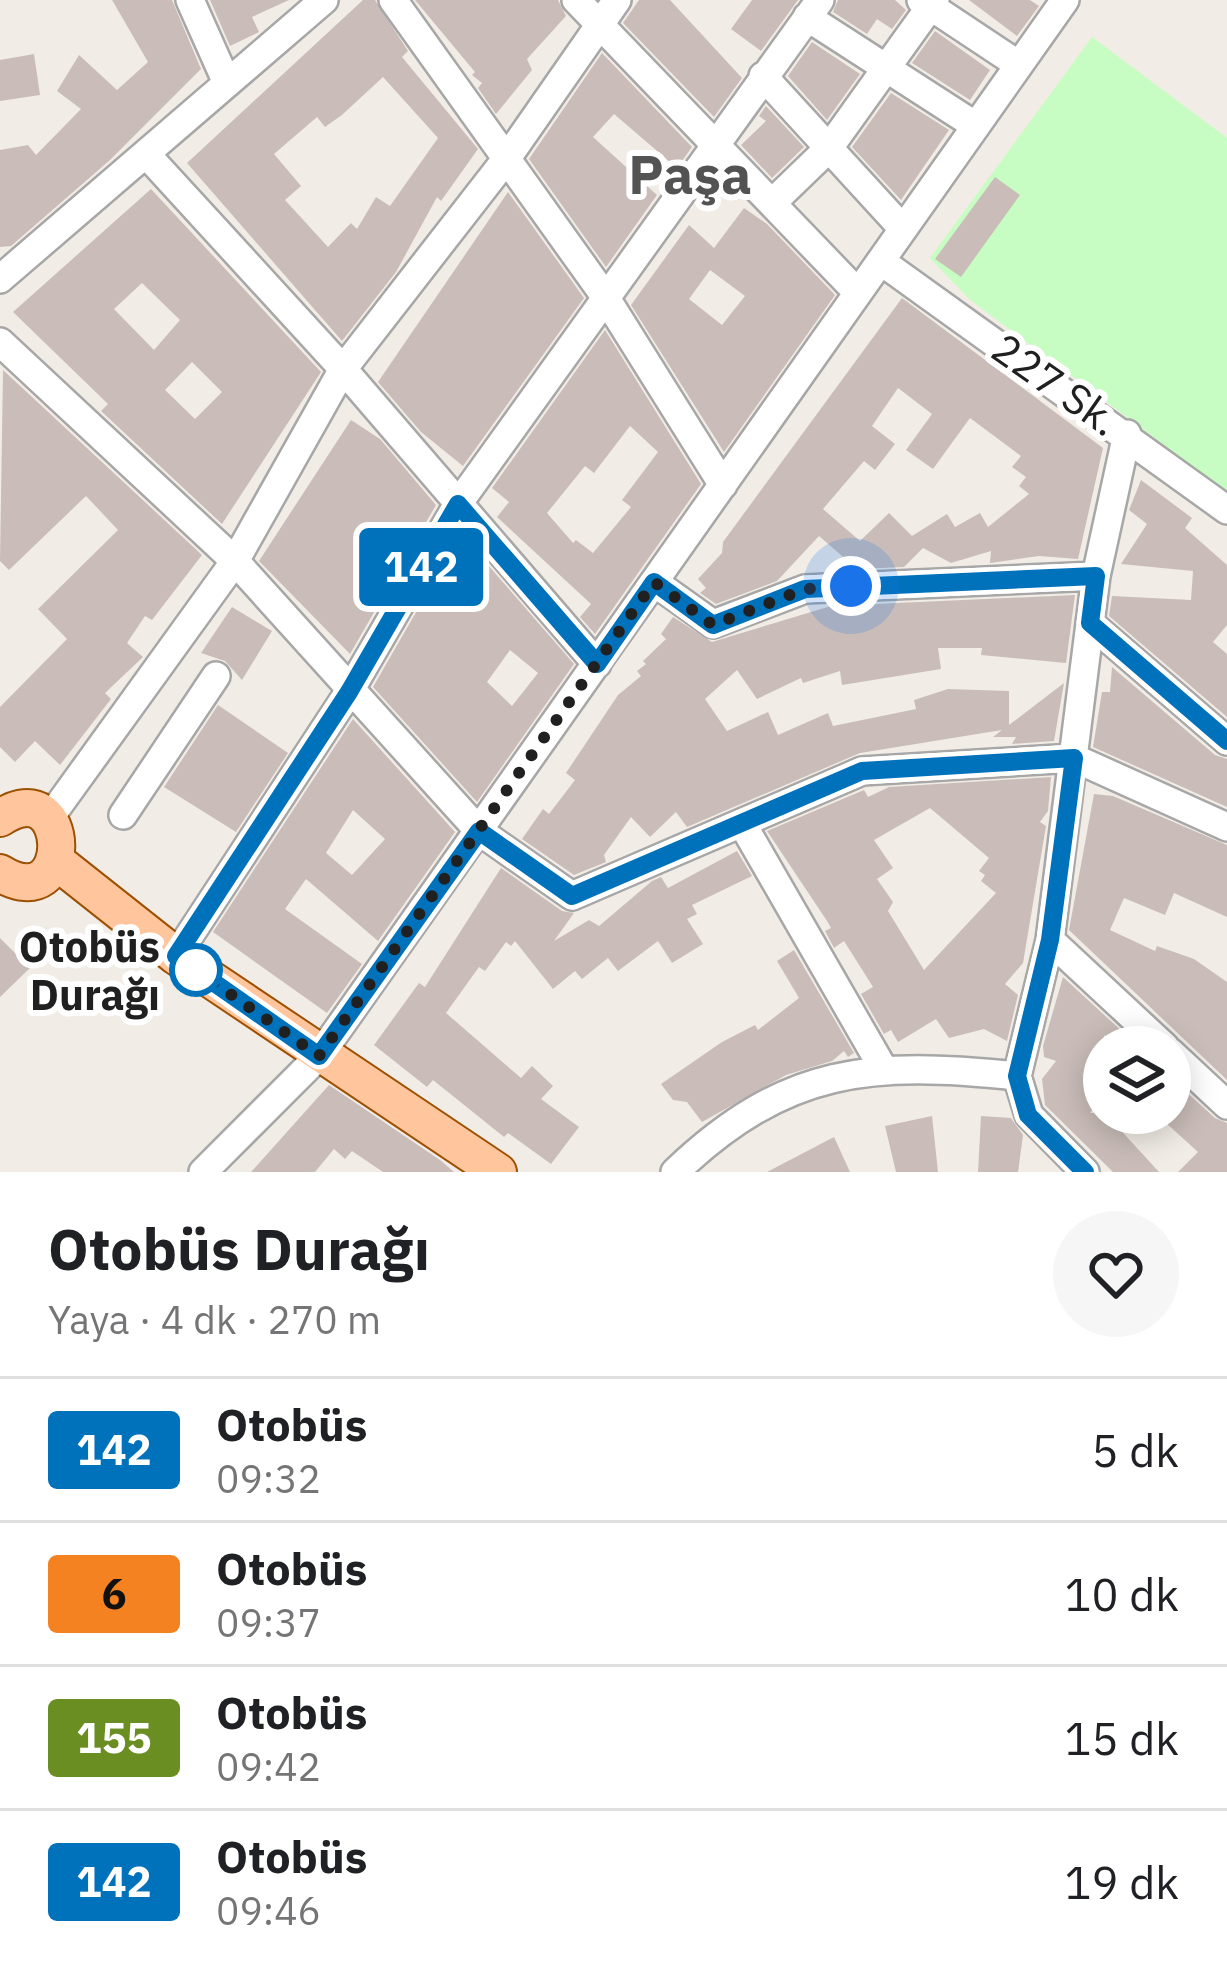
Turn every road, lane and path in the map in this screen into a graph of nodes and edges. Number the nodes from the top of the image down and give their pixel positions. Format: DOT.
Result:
graph roads {
  1 [pos="190,0"];
  2 [pos="324,0"];
  3 [pos="393,0"];
  4 [pos="576,0"];
  5 [pos="617,0"];
  6 [pos="1065,0"];
  7 [pos="929,2"];
  8 [pos="814,9"];
  9 [pos="598,24"];
  10 [pos="1019,65"];
  11 [pos="889,70"];
  12 [pos="763,76"];
  13 [pos="227,83"];
  14 [pos="976,126"];
  15 [pos="713,142"];
  16 [pos="830,148"];
  17 [pos="146,154"];
  18 [pos="507,158"];
  19 [pos="772,203"];
  20 [pos="903,229"];
  21 [pos="881,262"];
  22 [pos="0,279"];
  23 [pos="858,292"];
  24 [pos="604,295"];
  25 [pos="0,342"];
  26 [pos="343,369"];
  27 [pos="1127,434"];
  28 [pos="723,485"];
  29 [pos="458,504"];
  30 [pos="1227,510"];
  31 [pos="236,561"];
  32 [pos="1096,576"];
  33 [pos="654,582"];
  34 [pos="1090,623"];
  35 [pos="597,664"];
  36 [pos="216,676"];
  37 [pos="349,692"];
  38 [pos="1227,741"];
  39 [pos="1074,758"];
  40 [pos="123,815"];
  41 [pos="0,818"];
  42 [pos="48,820"];
  43 [pos="743,825"];
  44 [pos="1227,826"];
  45 [pos="479,831"];
  46 [pos="56,861"];
  47 [pos="0,873"];
  48 [pos="1050,940"];
  49 [pos="176,956"];
  50 [pos="1142,1026"];
  51 [pos="319,1056"];
  52 [pos="884,1070"];
  53 [pos="1191,1071"];
  54 [pos="1017,1076"];
  55 [pos="1227,1105"];
  56 [pos="203,1172"];
  57 [pos="498,1172"];
  58 [pos="675,1172"];
  59 [pos="1085,1172"];
  1 -- 13 [label="street"];
  2 -- 13 [label="street"];
  3 -- 18 [label="street"];
  4 -- 9 [label="street"];
  5 -- 9 [label="street"];
  6 -- 10 [label="street"];
  7 -- 10 [label="street"];
  7 -- 11 [label="street"];
  8 -- 11 [label="street"];
  8 -- 12 [label="street"];
  9 -- 15 [label="street"];
  9 -- 18 [label="street"];
  10 -- 14 [label="street"];
  11 -- 14 [label="street"];
  11 -- 16 [label="street"];
  12 -- 15 [label="street"];
  12 -- 16 [label="street"];
  13 -- 17 [label="street"];
  14 -- 20 [label="street"];
  15 -- 19 [label="street"];
  15 -- 24 [label="street"];
  16 -- 19 [label="street"];
  16 -- 20 [label="street"];
  17 -- 22 [label="street"];
  17 -- 26 [label="street"];
  18 -- 24 [label="street"];
  18 -- 26 [label="street"];
  19 -- 23 [label="street"];
  20 -- 21 [label="street"];
  21 -- 23 [label="street"];
  21 -- 27 [label="street, 227 Sk."];
  23 -- 28 [label="street"];
  24 -- 28 [label="street"];
  24 -- 29 [label="street"];
  25 -- 31 [label="street"];
  26 -- 29 [label="street"];
  26 -- 31 [label="street"];
  27 -- 30 [label="street, 227 Sk."];
  27 -- 32 [label="street"];
  28 -- 33 [label="street"];
  29 -- 35 [label="street"];
  29 -- 37 [label="street"];
  31 -- 37 [label="street"];
  31 -- 42 [label="street"];
  32 -- 33 [label="street"];
  32 -- 34 [label="street"];
  33 -- 35 [label="street"];
  34 -- 38 [label="street"];
  34 -- 39 [label="street"];
  35 -- 45 [label="street"];
  36 -- 40 [label="street"];
  37 -- 45 [label="street"];
  37 -- 49 [label="street"];
  39 -- 43 [label="street"];
  39 -- 44 [label="street"];
  39 -- 48 [label="street"];
  41 -- 42 [label="main road"];
  42 -- 46 [label="main road"];
  43 -- 45 [label="street"];
  43 -- 52 [label="street"];
  45 -- 51 [label="street"];
  46 -- 47 [label="main road"];
  46 -- 49 [label="main road"];
  48 -- 50 [label="street"];
  48 -- 54 [label="street"];
  49 -- 51 [label="main road"];
  51 -- 56 [label="street"];
  51 -- 57 [label="main road"];
  52 -- 54 [label="street"];
  52 -- 58 [label="street"];
  53 -- 55 [label="street"];
  54 -- 59 [label="street"];
}
